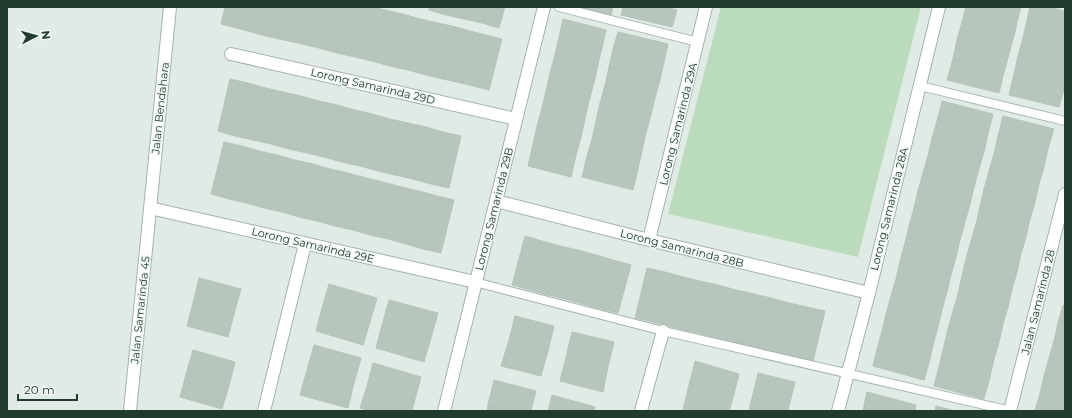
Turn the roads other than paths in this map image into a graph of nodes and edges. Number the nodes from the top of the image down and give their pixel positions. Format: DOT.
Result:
graph roads {
  1 [pos="170,7"];
  2 [pos="544,7"];
  3 [pos="559,7"];
  4 [pos="706,7"];
  5 [pos="939,7"];
  6 [pos="698,42"];
  7 [pos="231,54"];
  8 [pos="920,86"];
  9 [pos="516,119"];
  10 [pos="1065,121"];
  11 [pos="1065,194"];
  12 [pos="496,201"];
  13 [pos="150,208"];
  14 [pos="649,240"];
  15 [pos="305,244"];
  16 [pos="475,282"];
  17 [pos="869,293"];
  18 [pos="663,331"];
  19 [pos="848,374"];
  20 [pos="130,411"];
  21 [pos="264,411"];
  22 [pos="444,411"];
  23 [pos="641,411"];
  24 [pos="838,411"];
  25 [pos="1010,411"];
  1 -- 13 [label="street, Jalan Bendahara"];
  2 -- 9 [label="street, Lorong Samarinda 29B"];
  3 -- 6 [label="lane"];
  4 -- 6 [label="street, Lorong Samarinda 29A"];
  5 -- 8 [label="street, Lorong Samarinda 28A"];
  6 -- 14 [label="street, Lorong Samarinda 29A"];
  7 -- 9 [label="street, Lorong Samarinda 29D"];
  8 -- 10 [label="lane"];
  8 -- 17 [label="street, Lorong Samarinda 28A"];
  9 -- 12 [label="street, Lorong Samarinda 29B"];
  11 -- 25 [label="street, Jalan Samarinda 28"];
  12 -- 14 [label="street, Lorong Samarinda 28B"];
  12 -- 16 [label="street, Lorong Samarinda 29B"];
  13 -- 15 [label="street, Lorong Samarinda 29E"];
  13 -- 20 [label="street, Jalan Samarinda 45"];
  14 -- 17 [label="street, Lorong Samarinda 28B"];
  15 -- 16 [label="street, Lorong Samarinda 29E"];
  15 -- 21 [label="street"];
  16 -- 18 [label="lane"];
  16 -- 22 [label="street, Lorong Samarinda 29B"];
  17 -- 19 [label="street, Lorong Samarinda 28A"];
  18 -- 19 [label="lane"];
  18 -- 23 [label="street"];
  19 -- 24 [label="street, Lorong Samarinda 28A"];
  19 -- 25 [label="lane"];
}
